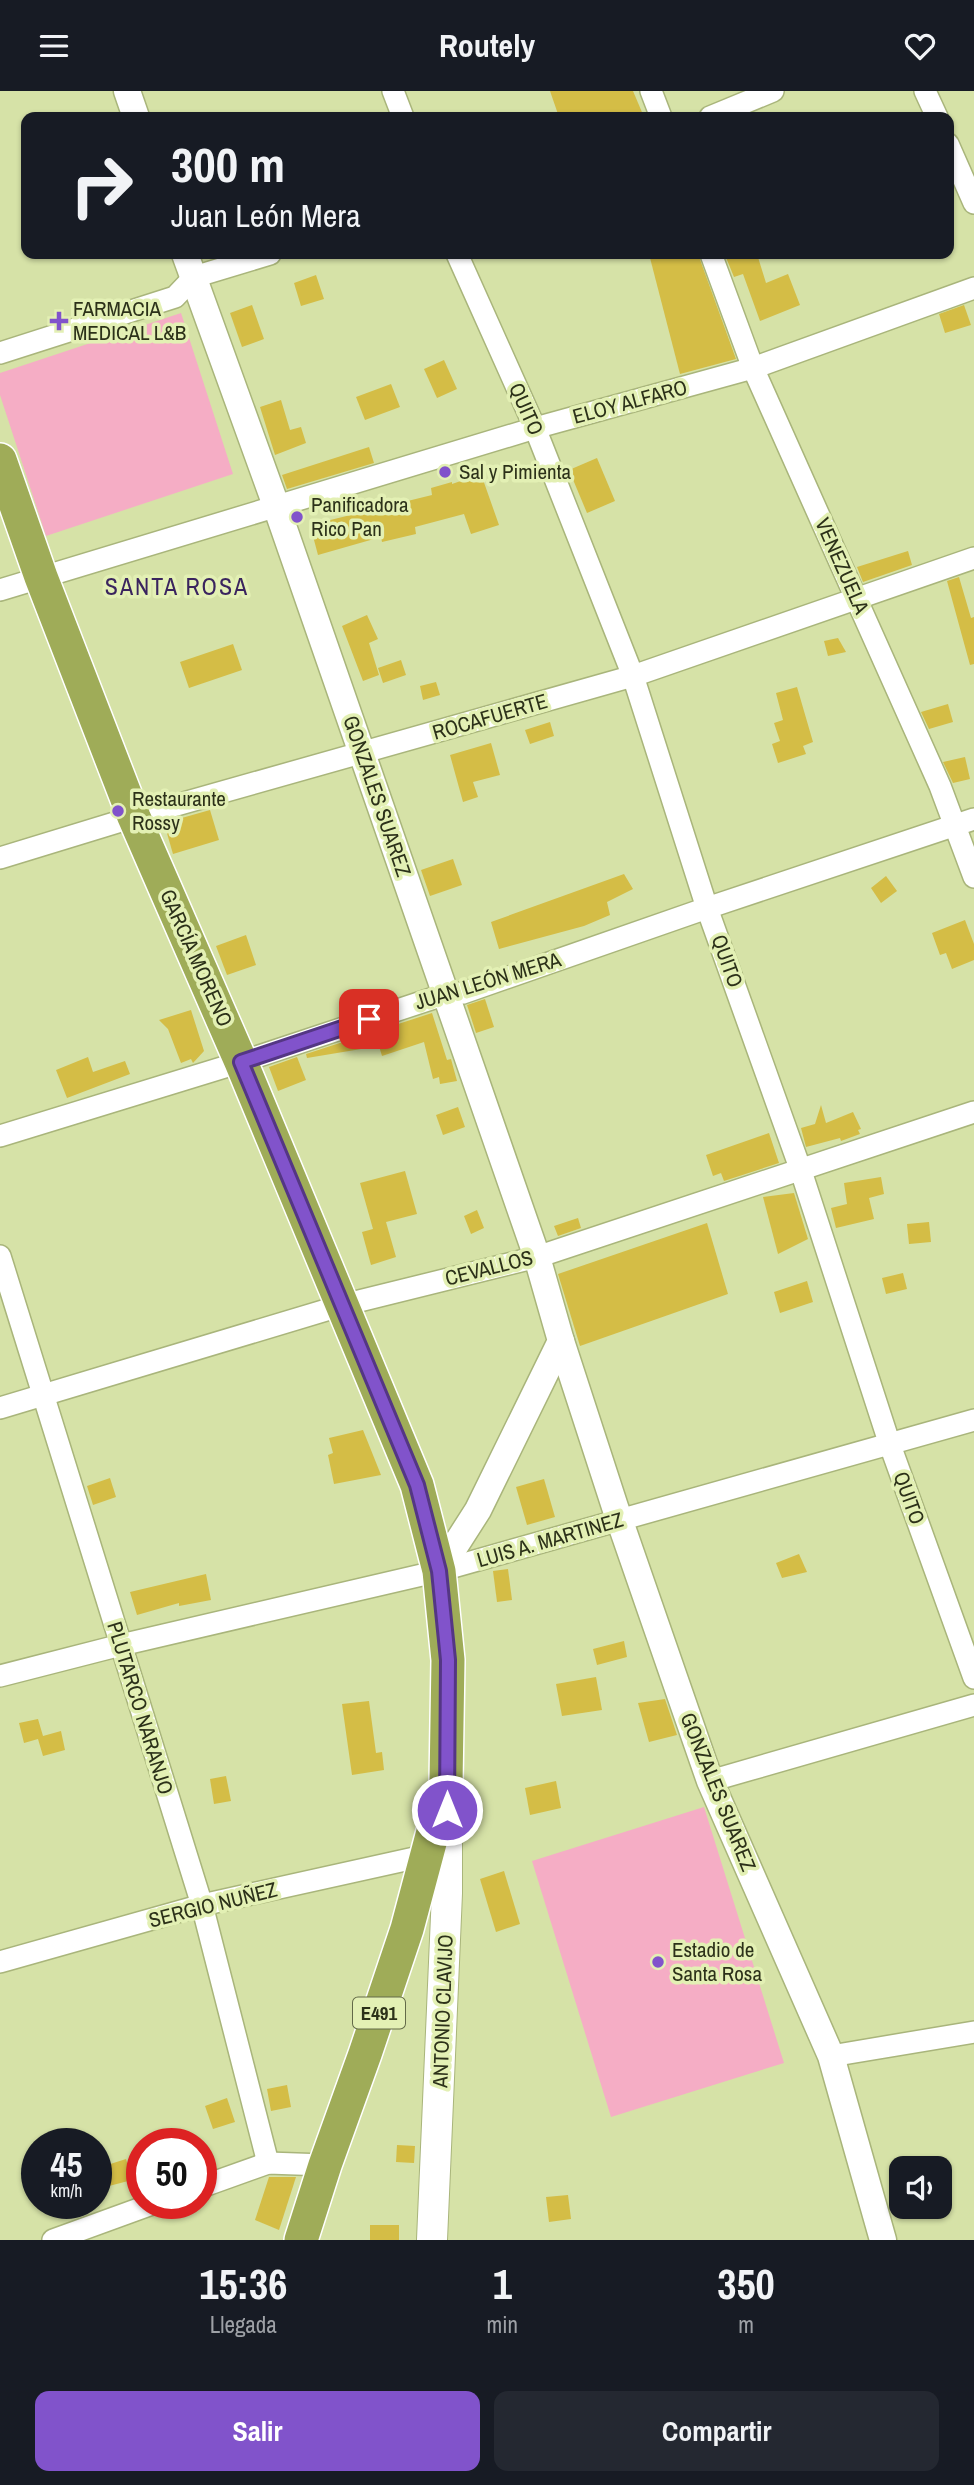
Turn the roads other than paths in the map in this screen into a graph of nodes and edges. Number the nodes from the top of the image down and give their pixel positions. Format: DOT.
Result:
graph roads {
  1 [pos="127,91"];
  2 [pos="393,91"];
  3 [pos="652,91"];
  4 [pos="773,91"];
  5 [pos="925,91"];
  6 [pos="134,112"];
  7 [pos="400,112"];
  8 [pos="659,112"];
  9 [pos="722,112"];
  10 [pos="935,112"];
  11 [pos="954,158"];
  12 [pos="974,203"];
  13 [pos="234,259"];
  14 [pos="459,259"];
  15 [pos="713,259"];
  16 [pos="190,265"];
  17 [pos="974,288"];
  18 [pos="0,353"];
  19 [pos="753,368"];
  20 [pos="535,428"];
  21 [pos="0,460"];
  22 [pos="277,508"];
  23 [pos="974,558"];
  24 [pos="41,577"];
  25 [pos="0,590"];
  26 [pos="858,600"];
  27 [pos="633,676"];
  28 [pos="363,753"];
  29 [pos="134,817"];
  30 [pos="965,821"];
  31 [pos="0,858"];
  32 [pos="974,877"];
  33 [pos="707,908"];
  34 [pos="446,994"];
  35 [pos="241,1062"];
  36 [pos="974,1112"];
  37 [pos="0,1136"];
  38 [pos="800,1168"];
  39 [pos="0,1257"];
  40 [pos="537,1257"];
  41 [pos="343,1305"];
  42 [pos="561,1341"];
  43 [pos="43,1396"];
  44 [pos="0,1408"];
  45 [pos="974,1420"];
  46 [pos="890,1445"];
  47 [pos="620,1520"];
  48 [pos="439,1571"];
  49 [pos="121,1645"];
  50 [pos="0,1676"];
  51 [pos="974,1678"];
  52 [pos="974,1705"];
  53 [pos="710,1781"];
  54 [pos="446,1783"];
  55 [pos="428,1855"];
  56 [pos="202,1905"];
  57 [pos="0,1962"];
  58 [pos="974,2032"];
  59 [pos="831,2056"];
  60 [pos="268,2163"];
  61 [pos="325,2165"];
  62 [pos="217,2181"];
  63 [pos="126,2214"];
  64 [pos="53,2240"];
  65 [pos="301,2240"];
  66 [pos="432,2240"];
  67 [pos="883,2240"];
  1 -- 6 [label="street"];
  2 -- 7 [label="street"];
  3 -- 8 [label="street"];
  4 -- 9 [label="street"];
  5 -- 10 [label="street"];
  11 -- 12 [label="street"];
  13 -- 16 [label="street"];
  14 -- 20 [label="street, QUITO"];
  15 -- 19 [label="street, VENEZUELA"];
  16 -- 18 [label="street"];
  16 -- 22 [label="street, GONZALES SUAREZ"];
  17 -- 19 [label="street, ELOY ALFARO"];
  19 -- 20 [label="street, ELOY ALFARO"];
  19 -- 26 [label="street, VENEZUELA"];
  20 -- 22 [label="street, ELOY ALFARO"];
  20 -- 27 [label="street, QUITO"];
  21 -- 24 [label="highway, GARCÍA MORENO / E491"];
  22 -- 24 [label="street, ELOY ALFARO"];
  22 -- 28 [label="street, GONZALES SUAREZ"];
  23 -- 26 [label="street, ROCAFUERTE"];
  24 -- 25 [label="street, ELOY ALFARO"];
  24 -- 29 [label="highway, GARCÍA MORENO / E491"];
  26 -- 27 [label="street, ROCAFUERTE"];
  26 -- 30 [label="street, VENEZUELA"];
  27 -- 28 [label="street, ROCAFUERTE"];
  27 -- 33 [label="street, QUITO"];
  28 -- 29 [label="street, ROCAFUERTE"];
  28 -- 34 [label="street, GONZALES SUAREZ"];
  29 -- 31 [label="street, ROCAFUERTE"];
  29 -- 35 [label="highway, GARCÍA MORENO / E491"];
  30 -- 32 [label="street, VENEZUELA"];
  30 -- 33 [label="street, JUAN LEÓN MERA"];
  33 -- 34 [label="street, JUAN LEÓN MERA"];
  33 -- 38 [label="street, QUITO"];
  34 -- 35 [label="street, JUAN LEÓN MERA"];
  34 -- 40 [label="street, GONZALES SUAREZ"];
  35 -- 37 [label="street, JUAN LEÓN MERA"];
  35 -- 41 [label="highway, GARCÍA MORENO / E491"];
  36 -- 38 [label="street, CEVALLOS"];
  38 -- 40 [label="street, CEVALLOS"];
  38 -- 46 [label="street, QUITO"];
  39 -- 43 [label="street, PLUTARCO NARANJO"];
  40 -- 41 [label="street, CEVALLOS"];
  40 -- 42 [label="street, GONZALES SUAREZ"];
  41 -- 43 [label="street, CEVALLOS"];
  41 -- 48 [label="highway, GARCÍA MORENO / E491"];
  42 -- 47 [label="street, GONZALES SUAREZ"];
  42 -- 48 [label="street"];
  43 -- 44 [label="street, CEVALLOS"];
  43 -- 49 [label="street, PLUTARCO NARANJO"];
  45 -- 46 [label="street, LUIS A. MARTINEZ"];
  46 -- 47 [label="street, LUIS A. MARTINEZ"];
  46 -- 51 [label="street, QUITO"];
  47 -- 48 [label="street, LUIS A. MARTINEZ"];
  47 -- 53 [label="street, GONZALES SUAREZ"];
  48 -- 49 [label="street, LUIS A. MARTINEZ"];
  48 -- 54 [label="highway, GARCÍA MORENO / E491"];
  49 -- 50 [label="street, LUIS A. MARTINEZ"];
  49 -- 56 [label="street, PLUTARCO NARANJO"];
  52 -- 53 [label="street"];
  53 -- 59 [label="street, GONZALES SUAREZ"];
  54 -- 55 [label="highway, E491"];
  54 -- 66 [label="main road, ANTONIO CLAVIJO"];
  55 -- 56 [label="street, SERGIO NUÑEZ"];
  55 -- 61 [label="highway, E491"];
  56 -- 57 [label="street, SERGIO NUÑEZ"];
  56 -- 60 [label="street, PLUTARCO NARANJO"];
  58 -- 59 [label="street"];
  59 -- 67 [label="street, GONZALES SUAREZ"];
  60 -- 61 [label="street"];
  60 -- 62 [label="street"];
  61 -- 65 [label="highway, E491"];
  63 -- 64 [label="street"];
}
